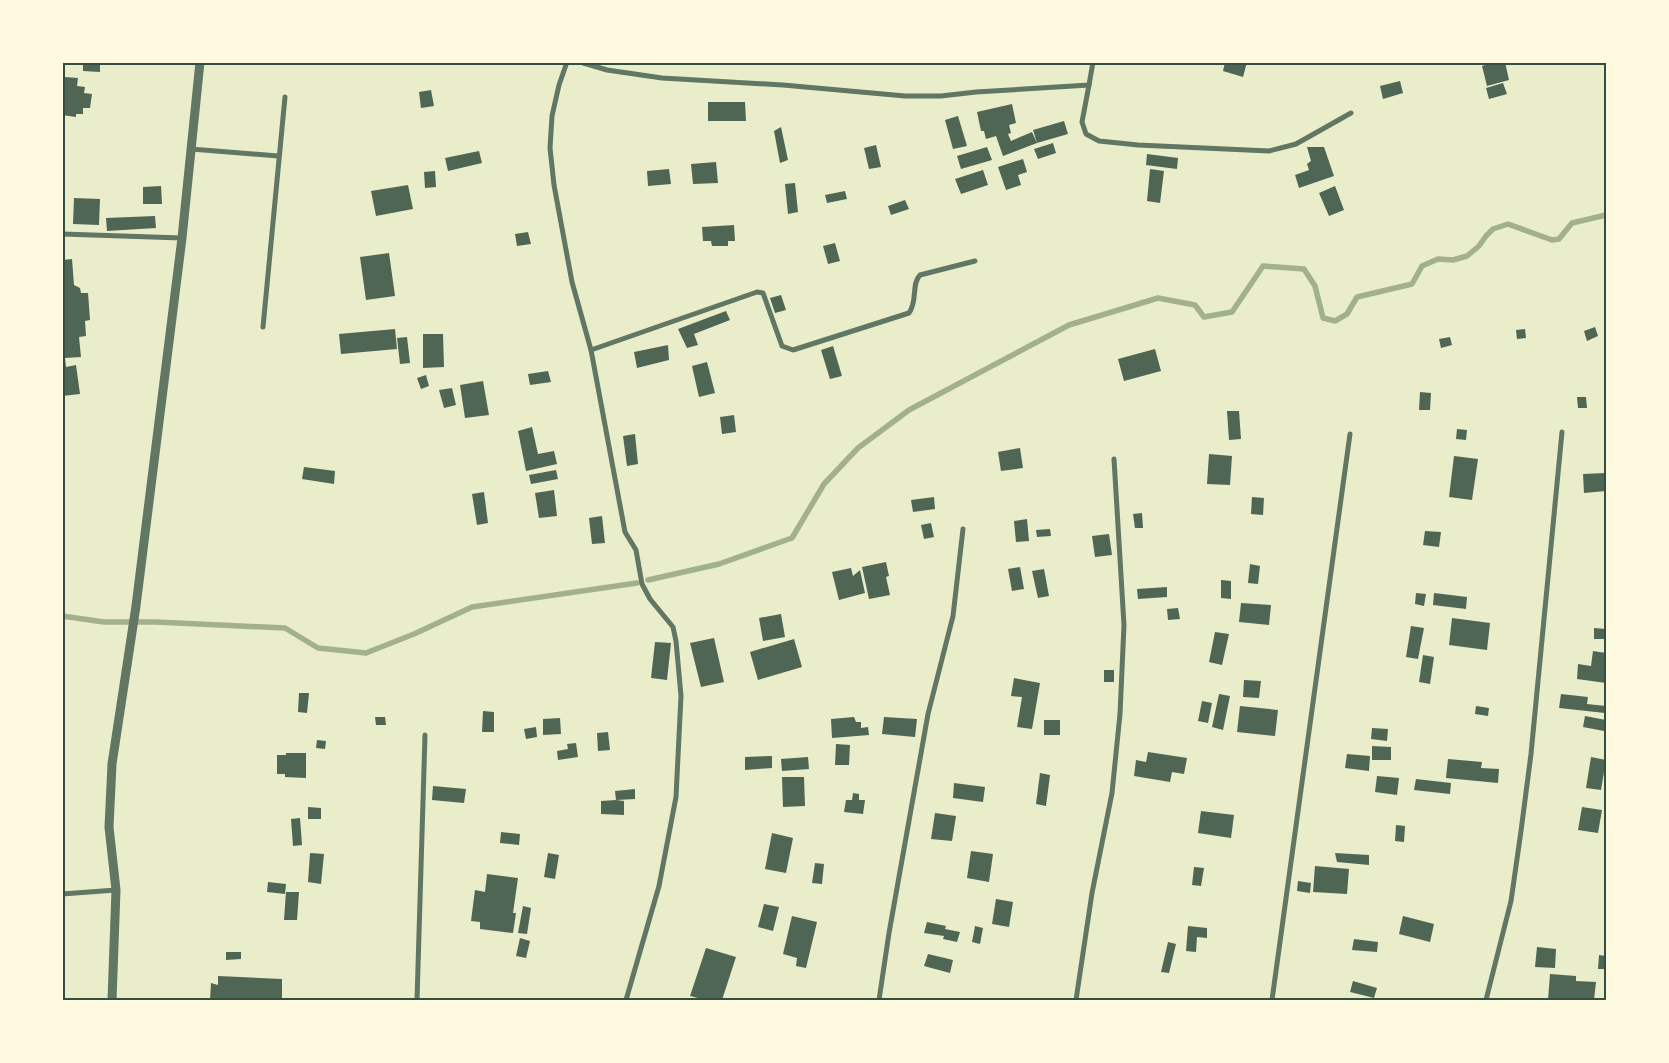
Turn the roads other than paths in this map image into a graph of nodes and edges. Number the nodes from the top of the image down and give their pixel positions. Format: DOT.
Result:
graph roads {
  1 [pos="200,62"];
  2 [pos="567,62"];
  3 [pos="580,62"];
  4 [pos="1093,62"];
  5 [pos="1089,84"];
  6 [pos="285,97"];
  7 [pos="1351,113"];
  8 [pos="191,149"];
  9 [pos="278,156"];
  10 [pos="62,234"];
  11 [pos="182,238"];
  12 [pos="975,261"];
  13 [pos="263,327"];
  14 [pos="591,350"];
  15 [pos="1562,432"];
  16 [pos="1350,434"];
  17 [pos="1114,459"];
  18 [pos="963,529"];
  19 [pos="425,735"];
  20 [pos="116,890"];
  21 [pos="62,894"];
  22 [pos="112,1000"];
  23 [pos="417,1000"];
  24 [pos="626,1000"];
  25 [pos="879,1000"];
  26 [pos="1076,1000"];
  27 [pos="1272,1000"];
  28 [pos="1486,1000"];
  1 -- 8 [label="street"];
  2 -- 14 [label="street"];
  3 -- 5 [label="street"];
  4 -- 5 [label="street"];
  5 -- 7 [label="street"];
  6 -- 9 [label="street"];
  8 -- 9 [label="street"];
  8 -- 11 [label="street"];
  9 -- 13 [label="street"];
  10 -- 11 [label="street"];
  11 -- 20 [label="street"];
  12 -- 14 [label="street"];
  14 -- 24 [label="street"];
  15 -- 28 [label="street"];
  16 -- 27 [label="street"];
  17 -- 26 [label="street"];
  18 -- 25 [label="street"];
  19 -- 23 [label="street"];
  20 -- 21 [label="street"];
  20 -- 22 [label="street"];
}
